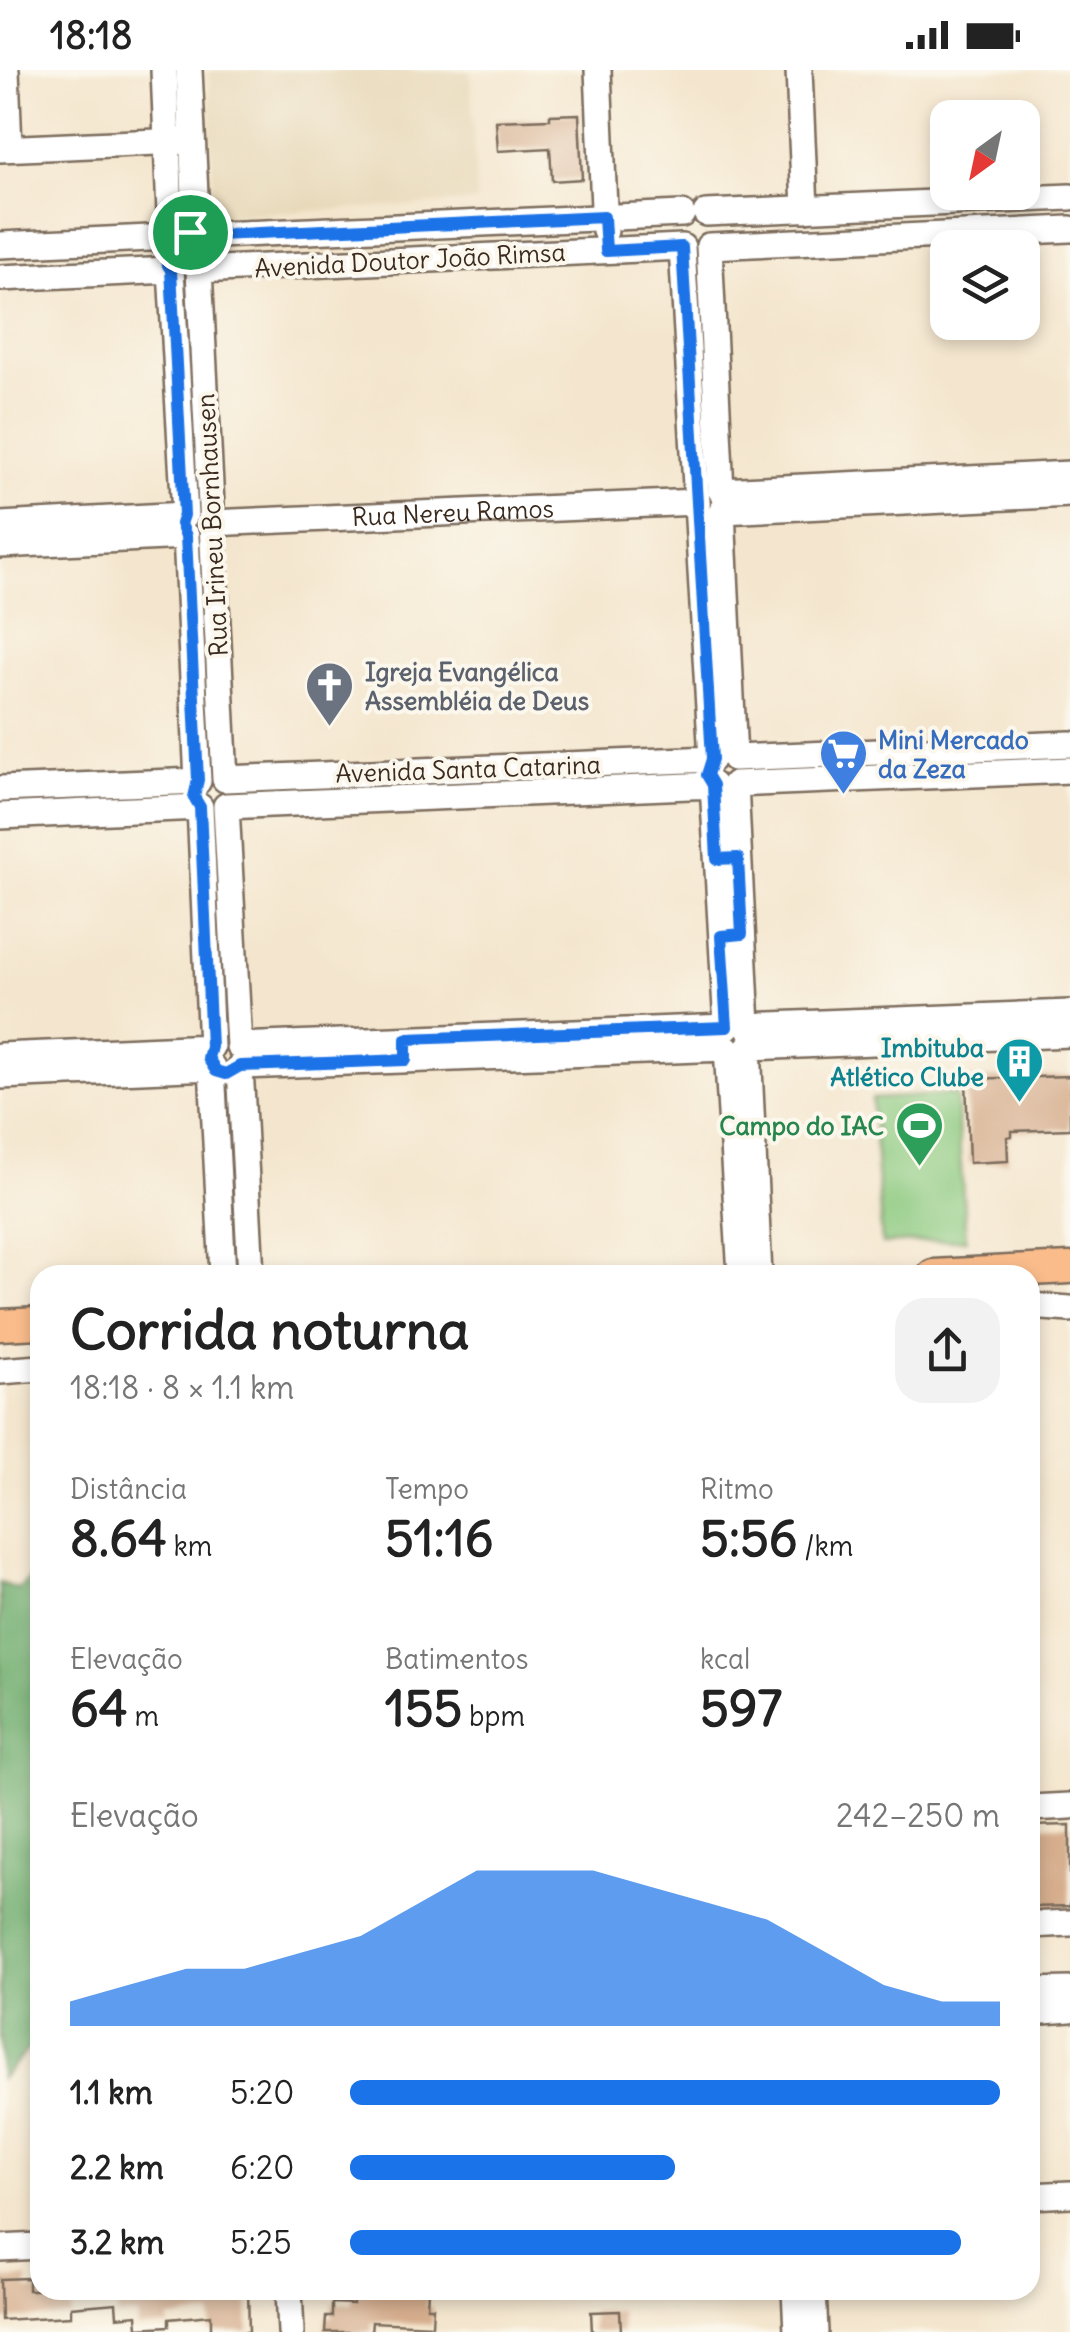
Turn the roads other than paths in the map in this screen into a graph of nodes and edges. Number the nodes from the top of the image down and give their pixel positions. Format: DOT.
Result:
graph roads {
  1 [pos="6,70"];
  2 [pos="164,70"];
  3 [pos="189,70"];
  4 [pos="598,70"];
  5 [pos="799,70"];
  6 [pos="180,141"];
  7 [pos="5,148"];
  8 [pos="1070,197"];
  9 [pos="1040,198"];
  10 [pos="930,203"];
  11 [pos="805,208"];
  12 [pos="694,213"];
  13 [pos="604,217"];
  14 [pos="1070,229"];
  15 [pos="1040,230"];
  16 [pos="930,235"];
  17 [pos="184,236"];
  18 [pos="0,244"];
  19 [pos="708,246"];
  20 [pos="682,247"];
  21 [pos="606,251"];
  22 [pos="171,270"];
  23 [pos="199,270"];
  24 [pos="0,278"];
  25 [pos="686,331"];
  26 [pos="713,331"];
  27 [pos="704,416"];
  28 [pos="1070,474"];
  29 [pos="1027,486"];
  30 [pos="1070,494"];
  31 [pos="713,501"];
  32 [pos="211,522"];
  33 [pos="185,525"];
  34 [pos="12,534"];
  35 [pos="216,616"];
  36 [pos="190,618"];
  37 [pos="1070,744"];
  38 [pos="1070,770"];
  39 [pos="723,772"];
  40 [pos="212,780"];
  41 [pos="46,786"];
  42 [pos="0,788"];
  43 [pos="226,806"];
  44 [pos="200,807"];
  45 [pos="48,814"];
  46 [pos="0,816"];
  47 [pos="234,954"];
  48 [pos="207,956"];
  49 [pos="1070,1013"];
  50 [pos="1007,1026"];
  51 [pos="1070,1034"];
  52 [pos="737,1037"];
  53 [pos="0,1056"];
  54 [pos="239,1056"];
  55 [pos="212,1057"];
  56 [pos="134,1060"];
  57 [pos="0,1076"];
  58 [pos="743,1145"];
  59 [pos="246,1192"];
  60 [pos="218,1194"];
  61 [pos="222,1265"];
  62 [pos="250,1265"];
  63 [pos="740,1265"];
  64 [pos="758,1265"];
  65 [pos="1070,1268"];
  66 [pos="1040,1270"];
  67 [pos="1040,1307"];
  68 [pos="1070,1309"];
  69 [pos="30,1324"];
  70 [pos="0,1325"];
  71 [pos="30,1369"];
  72 [pos="0,1371"];
  73 [pos="1070,1806"];
  74 [pos="1040,1808"];
  75 [pos="1070,1923"];
  76 [pos="1040,1924"];
  77 [pos="1070,1990"];
  78 [pos="1040,1991"];
  79 [pos="1070,2009"];
  80 [pos="1040,2011"];
  81 [pos="1070,2194"];
  82 [pos="1040,2196"];
  83 [pos="30,2246"];
  84 [pos="0,2248"];
  85 [pos="289,2300"];
  86 [pos="795,2300"];
  87 [pos="813,2300"];
  88 [pos="291,2332"];
  89 [pos="797,2332"];
  90 [pos="815,2332"];
  1 -- 7 [label="street"];
  2 -- 6 [label="street"];
  3 -- 6 [label="street"];
  4 -- 13 [label="street"];
  5 -- 11 [label="street"];
  6 -- 7 [label="street"];
  6 -- 17 [label="street"];
  8 -- 9 [label="street, Avenida Doutor João Rimsa"];
  10 -- 11 [label="street, Avenida Doutor João Rimsa"];
  11 -- 12 [label="street, Avenida Doutor João Rimsa"];
  12 -- 13 [label="street, Avenida Doutor João Rimsa"];
  12 -- 19 [label="street"];
  12 -- 20 [label="street"];
  13 -- 17 [label="street, Avenida Doutor João Rimsa"];
  13 -- 21 [label="street"];
  14 -- 15 [label="street"];
  16 -- 19 [label="street"];
  17 -- 18 [label="street, Avenida Doutor João Rimsa"];
  17 -- 22 [label="street"];
  17 -- 23 [label="street"];
  19 -- 20 [label="street"];
  19 -- 26 [label="street"];
  20 -- 21 [label="street, Avenida Doutor João Rimsa"];
  20 -- 25 [label="street"];
  21 -- 23 [label="street, Avenida Doutor João Rimsa"];
  22 -- 23 [label="street"];
  22 -- 24 [label="street"];
  22 -- 33 [label="street, Rua Irineu Bornhausen"];
  23 -- 32 [label="street, Rua Irineu Bornhausen"];
  25 -- 26 [label="street"];
  25 -- 27 [label="street"];
  26 -- 27 [label="street"];
  27 -- 31 [label="street"];
  28 -- 29 [label="street, Rua Nereu Ramos"];
  29 -- 30 [label="street, Rua Nereu Ramos"];
  29 -- 31 [label="street, Rua Nereu Ramos"];
  31 -- 32 [label="street, Rua Nereu Ramos"];
  31 -- 39 [label="street"];
  32 -- 33 [label="street"];
  32 -- 35 [label="street, Rua Irineu Bornhausen"];
  33 -- 34 [label="street"];
  33 -- 36 [label="street, Rua Irineu Bornhausen"];
  35 -- 36 [label="street"];
  35 -- 40 [label="street, Rua Irineu Bornhausen"];
  36 -- 40 [label="street, Rua Irineu Bornhausen"];
  37 -- 39 [label="street, Avenida Santa Catarina"];
  38 -- 39 [label="street, Avenida Santa Catarina"];
  39 -- 40 [label="street, Avenida Santa Catarina"];
  39 -- 43 [label="street, Avenida Santa Catarina"];
  39 -- 52 [label="street"];
  40 -- 41 [label="street, Avenida Santa Catarina"];
  40 -- 43 [label="street"];
  40 -- 44 [label="street"];
  41 -- 42 [label="street, Avenida Santa Catarina"];
  41 -- 45 [label="street"];
  43 -- 44 [label="street"];
  43 -- 47 [label="street"];
  44 -- 45 [label="street"];
  44 -- 48 [label="street"];
  45 -- 46 [label="street"];
  47 -- 48 [label="street"];
  47 -- 54 [label="street"];
  48 -- 55 [label="street"];
  49 -- 50 [label="street"];
  50 -- 51 [label="street"];
  50 -- 52 [label="street"];
  52 -- 54 [label="street"];
  52 -- 58 [label="street"];
  53 -- 56 [label="street"];
  54 -- 55 [label="street"];
  54 -- 59 [label="street"];
  55 -- 56 [label="street"];
  55 -- 60 [label="street"];
  56 -- 57 [label="street"];
  58 -- 63 [label="street"];
  58 -- 64 [label="street"];
  59 -- 60 [label="street"];
  59 -- 62 [label="street"];
  60 -- 61 [label="street"];
  65 -- 66 [label="main road"];
  67 -- 68 [label="street"];
  69 -- 70 [label="main road"];
  71 -- 72 [label="street"];
  73 -- 74 [label="street"];
  75 -- 76 [label="street"];
  77 -- 78 [label="street"];
  79 -- 80 [label="street"];
  81 -- 82 [label="street"];
  83 -- 84 [label="street"];
  85 -- 88 [label="street"];
  86 -- 89 [label="street"];
  87 -- 90 [label="street"];
}
